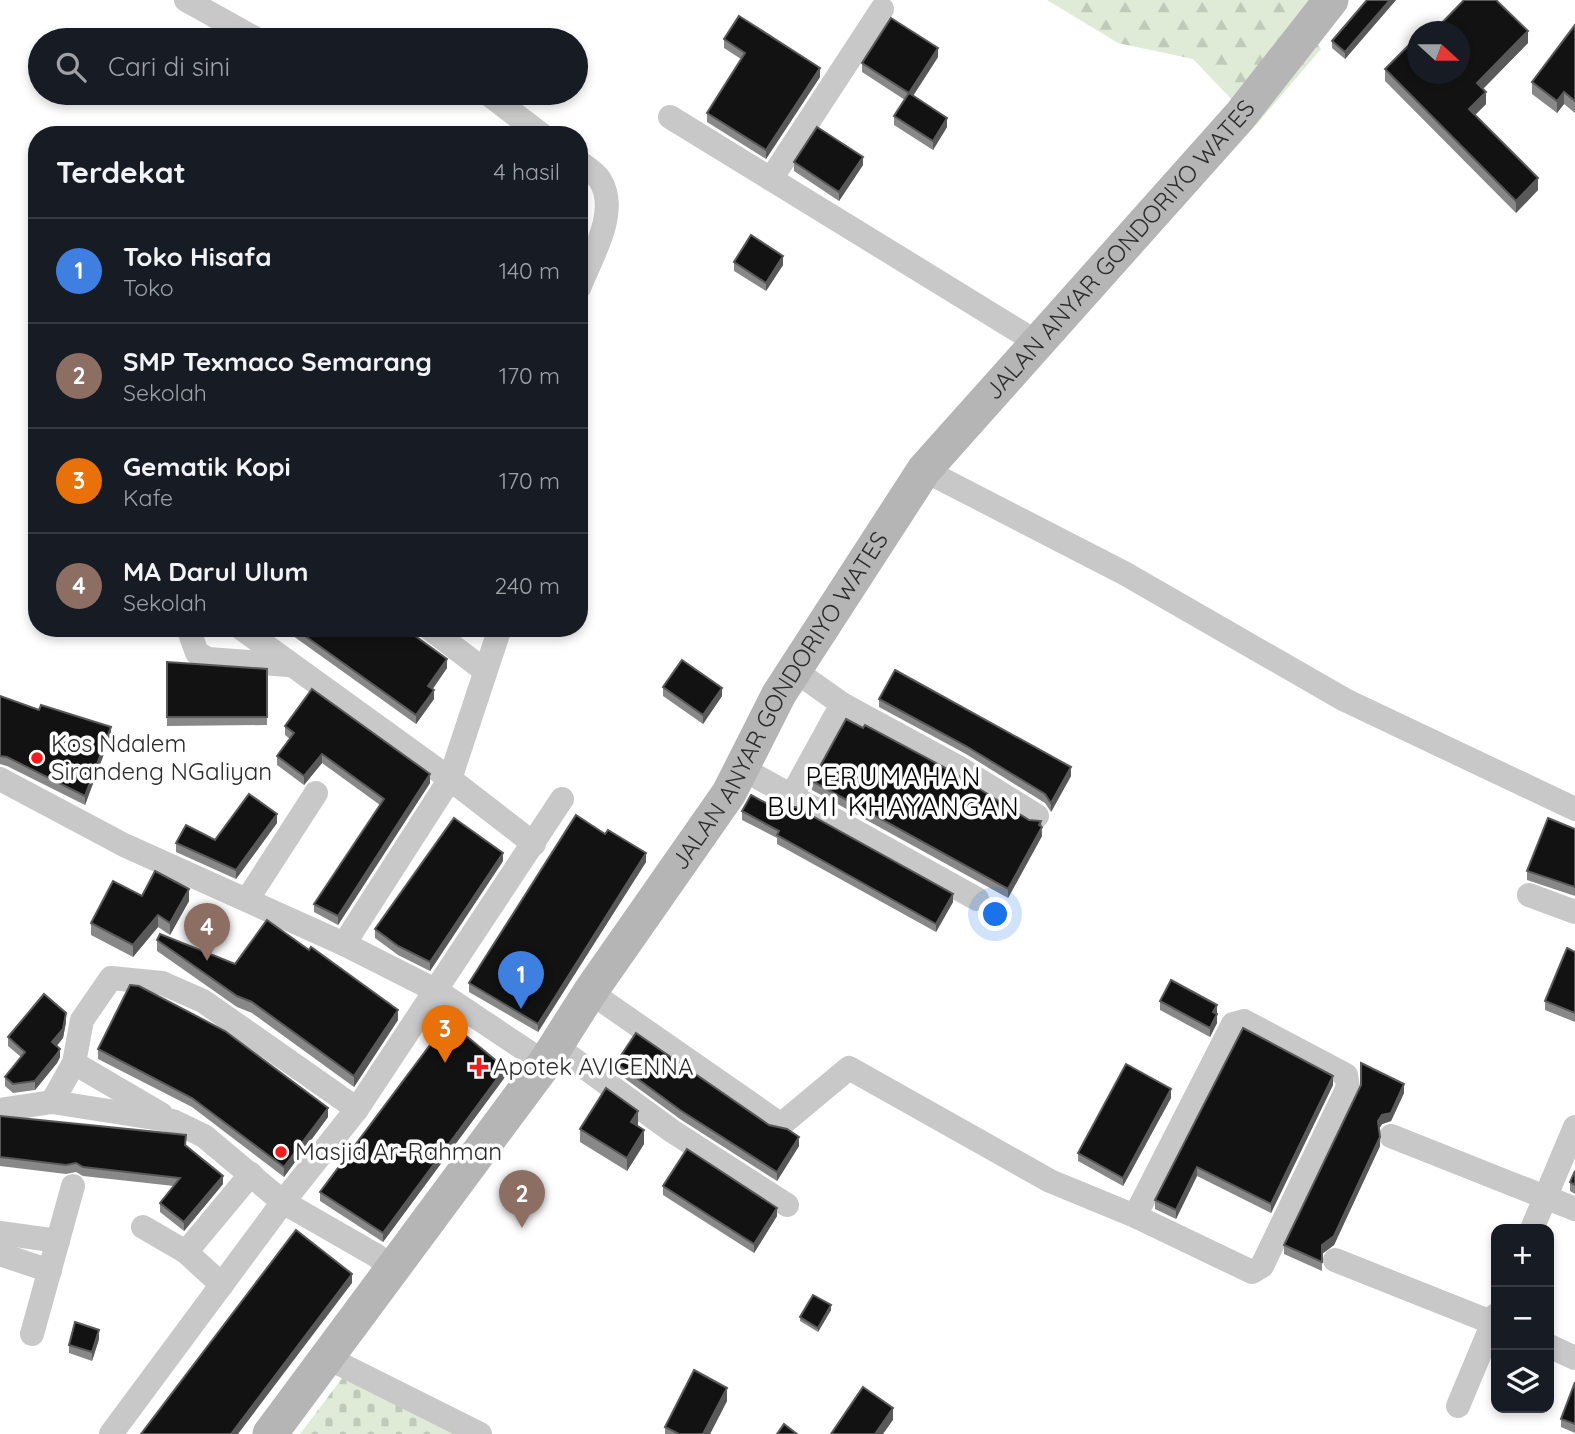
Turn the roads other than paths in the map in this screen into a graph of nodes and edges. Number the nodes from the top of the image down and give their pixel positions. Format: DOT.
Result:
graph roads {
  1 [pos="186,0"];
  2 [pos="1331,0"];
  3 [pos="882,9"];
  4 [pos="236,28"];
  5 [pos="503,105"];
  6 [pos="670,117"];
  7 [pos="530,126"];
  8 [pos="588,169"];
  9 [pos="771,179"];
  10 [pos="588,265"];
  11 [pos="1038,343"];
  12 [pos="924,470"];
  13 [pos="191,637"];
  14 [pos="253,637"];
  15 [pos="441,637"];
  16 [pos="497,637"];
  17 [pos="289,665"];
  18 [pos="484,670"];
  19 [pos="794,670"];
  20 [pos="842,704"];
  21 [pos="743,769"];
  22 [pos="0,779"];
  23 [pos="450,779"];
  24 [pos="316,793"];
  25 [pos="791,797"];
  26 [pos="562,799"];
  27 [pos="1575,808"];
  28 [pos="1037,816"];
  29 [pos="534,844"];
  30 [pos="1529,895"];
  31 [pos="976,899"];
  32 [pos="247,900"];
  33 [pos="1575,912"];
  34 [pos="344,944"];
  35 [pos="437,991"];
  36 [pos="590,992"];
  37 [pos="549,1054"];
  38 [pos="74,1063"];
  39 [pos="52,1102"];
  40 [pos="357,1109"];
  41 [pos="0,1110"];
  42 [pos="173,1121"];
  43 [pos="1575,1127"];
  44 [pos="1391,1136"];
  45 [pos="251,1174"];
  46 [pos="74,1186"];
  47 [pos="1545,1197"];
  48 [pos="284,1202"];
  49 [pos="787,1205"];
  50 [pos="1575,1209"];
  51 [pos="1135,1216"];
  52 [pos="1534,1224"];
  53 [pos="143,1227"];
  54 [pos="0,1233"];
  55 [pos="58,1241"];
  56 [pos="186,1252"];
  57 [pos="0,1254"];
  58 [pos="1335,1260"];
  59 [pos="390,1270"];
  60 [pos="50,1271"];
  61 [pos="222,1285"];
  62 [pos="1491,1318"];
  63 [pos="1491,1329"];
  64 [pos="32,1334"];
  65 [pos="1554,1348"];
  66 [pos="326,1357"];
  67 [pos="1575,1358"];
  68 [pos="1458,1406"];
  69 [pos="111,1434"];
  70 [pos="270,1434"];
  71 [pos="480,1434"];
  1 -- 4 [label="street"];
  2 -- 11 [label="street, JALAN ANYAR GONDORIYO WATES"];
  3 -- 9 [label="street"];
  5 -- 7 [label="street"];
  6 -- 9 [label="street"];
  8 -- 10 [label="street"];
  9 -- 11 [label="street"];
  11 -- 12 [label="street, JALAN ANYAR GONDORIYO WATES"];
  12 -- 19 [label="street, JALAN ANYAR GONDORIYO WATES"];
  12 -- 27 [label="street"];
  13 -- 17 [label="street"];
  14 -- 17 [label="street"];
  15 -- 18 [label="street"];
  16 -- 18 [label="street"];
  17 -- 23 [label="street"];
  18 -- 23 [label="street"];
  19 -- 20 [label="street"];
  19 -- 21 [label="street, JALAN ANYAR GONDORIYO WATES"];
  20 -- 25 [label="street"];
  20 -- 28 [label="street"];
  21 -- 25 [label="street"];
  21 -- 36 [label="street, JALAN ANYAR GONDORIYO WATES"];
  22 -- 32 [label="street"];
  23 -- 29 [label="street"];
  23 -- 34 [label="street"];
  24 -- 32 [label="street"];
  25 -- 31 [label="street"];
  26 -- 29 [label="street"];
  29 -- 35 [label="street"];
  30 -- 33 [label="street"];
  32 -- 34 [label="street"];
  34 -- 35 [label="street"];
  35 -- 37 [label="street"];
  35 -- 40 [label="street"];
  36 -- 37 [label="street, JALAN ANYAR GONDORIYO WATES"];
  36 -- 51 [label="street"];
  37 -- 49 [label="street"];
  37 -- 59 [label="street, JALAN ANYAR GONDORIYO WATES"];
  38 -- 39 [label="street"];
  38 -- 40 [label="street"];
  38 -- 42 [label="street"];
  39 -- 41 [label="street"];
  39 -- 42 [label="street"];
  40 -- 48 [label="street"];
  42 -- 45 [label="street"];
  43 -- 47 [label="street"];
  44 -- 47 [label="street"];
  45 -- 48 [label="street"];
  45 -- 56 [label="street"];
  46 -- 55 [label="street"];
  47 -- 50 [label="street"];
  47 -- 52 [label="street"];
  48 -- 59 [label="street"];
  48 -- 61 [label="street"];
  51 -- 51 [label="street"];
  53 -- 56 [label="street"];
  54 -- 55 [label="street"];
  55 -- 60 [label="street"];
  56 -- 61 [label="street"];
  57 -- 60 [label="street"];
  58 -- 62 [label="street"];
  59 -- 66 [label="street, JALAN ANYAR GONDORIYO WATES"];
  60 -- 64 [label="street"];
  61 -- 69 [label="street"];
  63 -- 68 [label="street"];
  65 -- 67 [label="street"];
  66 -- 70 [label="street, JALAN ANYAR GONDORIYO WATES"];
  66 -- 71 [label="street"];
}
